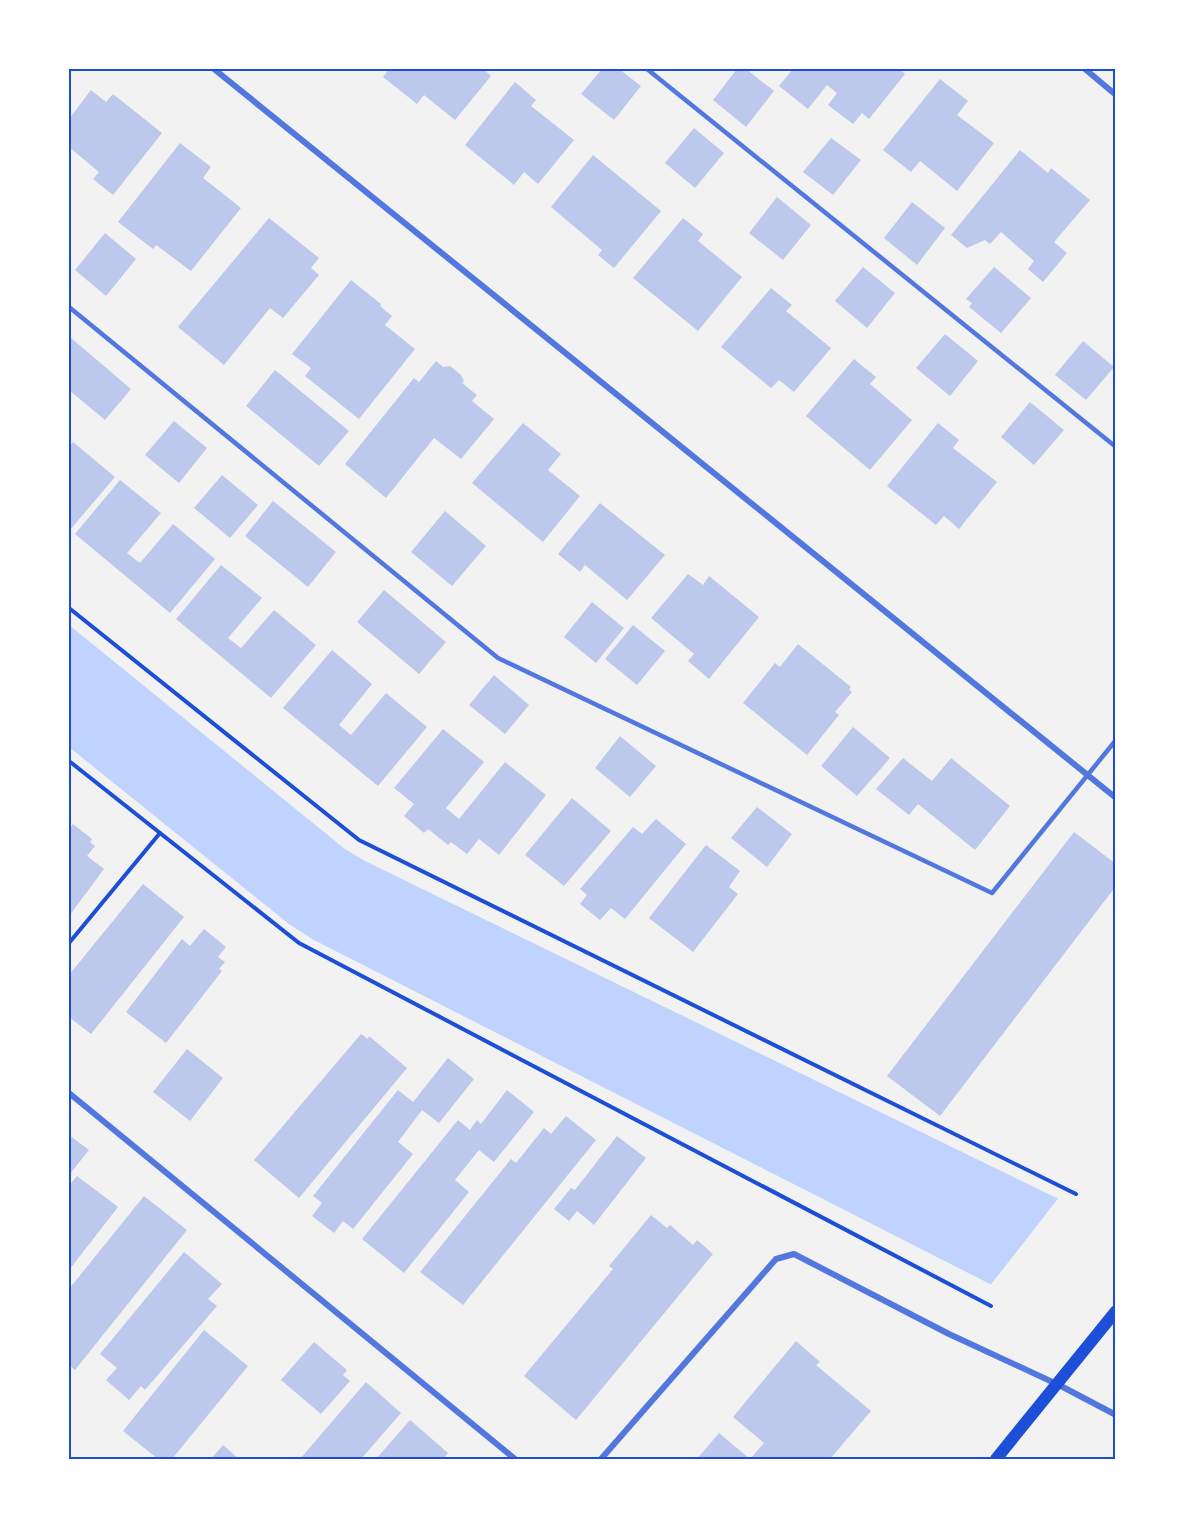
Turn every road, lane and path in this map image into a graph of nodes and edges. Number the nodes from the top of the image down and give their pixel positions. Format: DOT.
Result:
graph roads {
  1 [pos="214,69"];
  2 [pos="647,69"];
  3 [pos="1085,69"];
  4 [pos="1116,95"];
  5 [pos="69,307"];
  6 [pos="1116,447"];
  7 [pos="69,608"];
  8 [pos="1116,740"];
  9 [pos="69,761"];
  10 [pos="1089,776"];
  11 [pos="1116,798"];
  12 [pos="160,833"];
  13 [pos="69,943"];
  14 [pos="69,1093"];
  15 [pos="1076,1194"];
  16 [pos="990,1306"];
  17 [pos="1116,1311"];
  18 [pos="1059,1384"];
  19 [pos="1116,1415"];
  20 [pos="515,1459"];
  21 [pos="601,1459"];
  22 [pos="996,1459"];
  1 -- 10 [label="street"];
  2 -- 6 [label="lane"];
  3 -- 4 [label="street"];
  5 -- 10 [label="lane"];
  7 -- 15 [label="path"];
  8 -- 10 [label="lane"];
  9 -- 12 [label="path"];
  10 -- 11 [label="street"];
  12 -- 13 [label="path"];
  12 -- 16 [label="path"];
  14 -- 20 [label="street"];
  17 -- 18 [label="main road"];
  18 -- 19 [label="street"];
  18 -- 21 [label="street"];
  18 -- 22 [label="main road"];
}
